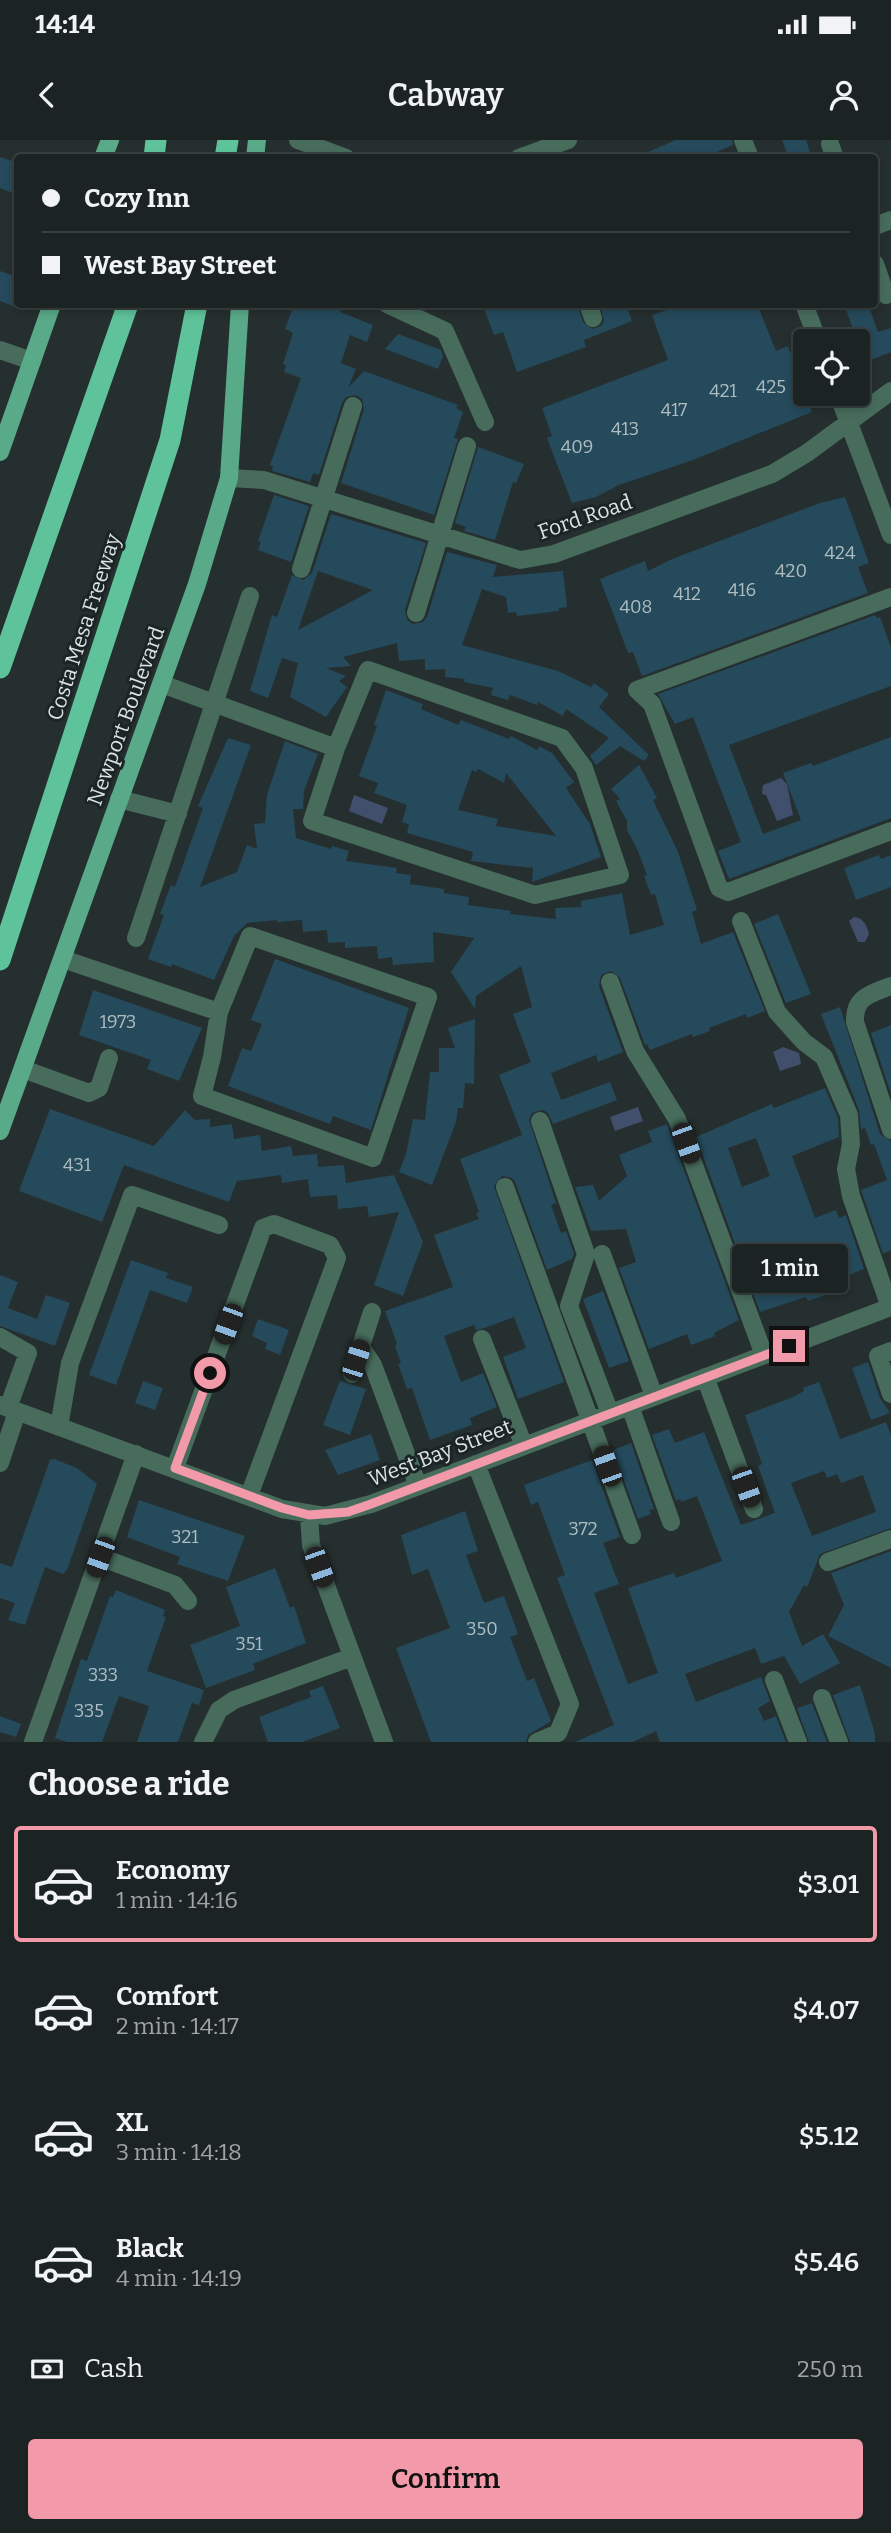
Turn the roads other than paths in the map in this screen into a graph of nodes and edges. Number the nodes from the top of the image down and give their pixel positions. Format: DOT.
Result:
graph roads {
  1 [pos="298,140"];
  2 [pos="568,140"];
  3 [pos="335,154"];
  4 [pos="533,154"];
  5 [pos="878,272"];
  6 [pos="886,295"];
  7 [pos="51,308"];
  8 [pos="127,308"];
  9 [pos="196,308"];
  10 [pos="240,308"];
  11 [pos="396,308"];
  12 [pos="806,308"];
  13 [pos="813,329"];
  14 [pos="0,350"];
  15 [pos="32,361"];
  16 [pos="891,391"];
  17 [pos="353,406"];
  18 [pos="842,406"];
  19 [pos="848,421"];
  20 [pos="485,422"];
  21 [pos="467,446"];
  22 [pos="0,452"];
  23 [pos="229,478"];
  24 [pos="323,499"];
  25 [pos="891,535"];
  26 [pos="440,537"];
  27 [pos="301,569"];
  28 [pos="250,596"];
  29 [pos="891,597"];
  30 [pos="416,613"];
  31 [pos="0,668"];
  32 [pos="162,684"];
  33 [pos="215,704"];
  34 [pos="336,748"];
  35 [pos="119,799"];
  36 [pos="178,814"];
  37 [pos="891,831"];
  38 [pos="741,921"];
  39 [pos="136,937"];
  40 [pos="63,959"];
  41 [pos="0,960"];
  42 [pos="610,982"];
  43 [pos="891,986"];
  44 [pos="219,1012"];
  45 [pos="109,1058"];
  46 [pos="23,1069"];
  47 [pos="540,1121"];
  48 [pos="891,1130"];
  49 [pos="0,1131"];
  50 [pos="505,1187"];
  51 [pos="219,1225"];
  52 [pos="602,1254"];
  53 [pos="890,1307"];
  54 [pos="372,1312"];
  55 [pos="0,1337"];
  56 [pos="482,1339"];
  57 [pos="361,1347"];
  58 [pos="891,1351"];
  59 [pos="764,1355"];
  60 [pos="352,1374"];
  61 [pos="705,1377"];
  62 [pos="891,1394"];
  63 [pos="654,1396"];
  64 [pos="630,1406"];
  65 [pos="9,1408"];
  66 [pos="611,1413"];
  67 [pos="590,1421"];
  68 [pos="59,1427"];
  69 [pos="524,1446"];
  70 [pos="136,1454"];
  71 [pos="0,1463"];
  72 [pos="476,1464"];
  73 [pos="175,1468"];
  74 [pos="418,1486"];
  75 [pos="249,1496"];
  76 [pos="754,1509"];
  77 [pos="309,1515"];
  78 [pos="671,1522"];
  79 [pos="632,1535"];
  80 [pos="891,1539"];
  81 [pos="100,1557"];
  82 [pos="828,1562"];
  83 [pos="188,1601"];
  84 [pos="352,1657"];
  85 [pos="774,1680"];
  86 [pos="822,1698"];
  87 [pos="33,1742"];
  88 [pos="203,1742"];
  89 [pos="384,1742"];
  90 [pos="537,1742"];
  91 [pos="798,1742"];
  92 [pos="839,1742"];
  1 -- 3 [label="street"];
  2 -- 4 [label="street"];
  5 -- 6 [label="street"];
  7 -- 15 [label="main road"];
  8 -- 31 [label="highway"];
  9 -- 41 [label="highway, Costa Mesa Freeway"];
  10 -- 23 [label="main road, Newport Boulevard"];
  11 -- 20 [label="street"];
  12 -- 13 [label="street"];
  14 -- 15 [label="street"];
  15 -- 22 [label="main road"];
  16 -- 19 [label="street, Ford Road"];
  17 -- 24 [label="street"];
  18 -- 19 [label="street"];
  19 -- 25 [label="street"];
  19 -- 26 [label="street, Ford Road"];
  21 -- 26 [label="street"];
  23 -- 24 [label="street, Ford Road"];
  23 -- 32 [label="main road, Newport Boulevard"];
  24 -- 26 [label="street, Ford Road"];
  24 -- 27 [label="street"];
  26 -- 30 [label="street"];
  28 -- 33 [label="street"];
  29 -- 37 [label="street"];
  32 -- 33 [label="street"];
  32 -- 35 [label="main road, Newport Boulevard"];
  33 -- 34 [label="street"];
  33 -- 36 [label="street"];
  34 -- 34 [label="street"];
  35 -- 36 [label="street"];
  35 -- 40 [label="main road, Newport Boulevard"];
  36 -- 39 [label="street"];
  38 -- 53 [label="street"];
  40 -- 44 [label="street"];
  40 -- 46 [label="main road, Newport Boulevard"];
  42 -- 59 [label="street"];
  43 -- 48 [label="street"];
  44 -- 44 [label="street"];
  45 -- 46 [label="street"];
  46 -- 49 [label="main road, Newport Boulevard"];
  47 -- 66 [label="street"];
  50 -- 67 [label="street"];
  51 -- 68 [label="street"];
  52 -- 63 [label="street"];
  53 -- 59 [label="street, West Bay Street"];
  54 -- 57 [label="street"];
  55 -- 65 [label="street"];
  56 -- 69 [label="street"];
  57 -- 60 [label="street"];
  57 -- 74 [label="street"];
  58 -- 62 [label="street"];
  59 -- 61 [label="street, West Bay Street"];
  61 -- 63 [label="street, West Bay Street"];
  61 -- 76 [label="street"];
  63 -- 64 [label="street, West Bay Street"];
  64 -- 66 [label="street, West Bay Street"];
  64 -- 78 [label="street"];
  65 -- 68 [label="street, West Bay Street"];
  65 -- 71 [label="street"];
  66 -- 67 [label="street, West Bay Street"];
  67 -- 69 [label="street, West Bay Street"];
  67 -- 79 [label="street"];
  68 -- 70 [label="street, West Bay Street"];
  69 -- 72 [label="street, West Bay Street"];
  70 -- 73 [label="street, West Bay Street"];
  70 -- 81 [label="street"];
  72 -- 74 [label="street, West Bay Street"];
  72 -- 90 [label="street"];
  73 -- 75 [label="street, West Bay Street"];
  73 -- 75 [label="street"];
  74 -- 77 [label="street, West Bay Street"];
  75 -- 77 [label="street, West Bay Street"];
  77 -- 84 [label="street"];
  80 -- 82 [label="street"];
  81 -- 83 [label="street"];
  81 -- 87 [label="street"];
  84 -- 88 [label="street"];
  84 -- 89 [label="street"];
  85 -- 91 [label="street"];
  86 -- 92 [label="street"];
}
